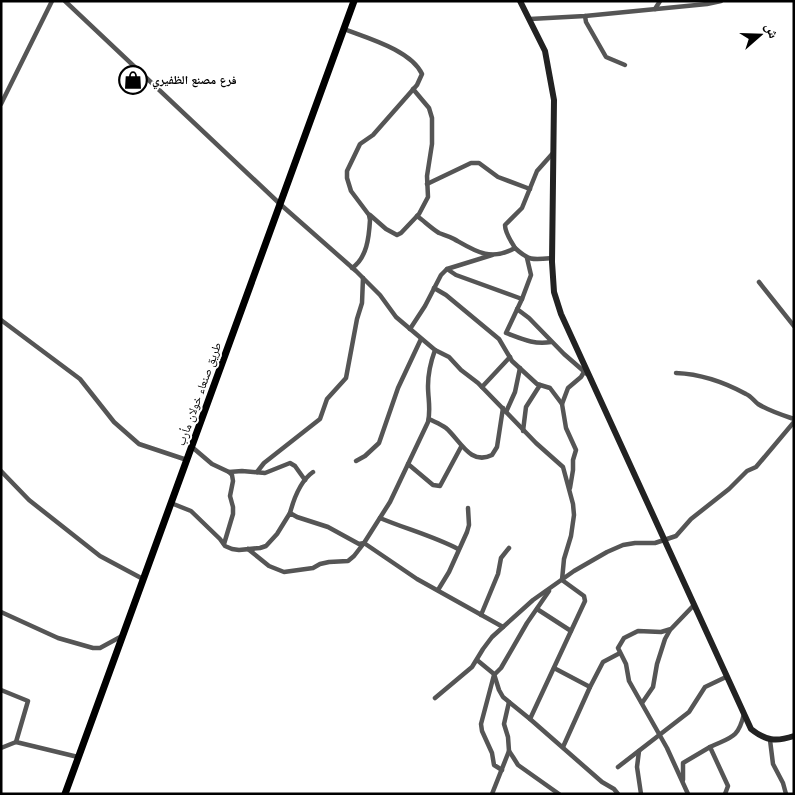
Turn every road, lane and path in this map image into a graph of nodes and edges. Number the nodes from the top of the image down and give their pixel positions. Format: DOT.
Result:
graph roads {
  1 [pos="52,1"];
  2 [pos="65,1"];
  3 [pos="354,1"];
  4 [pos="520,1"];
  5 [pos="660,1"];
  6 [pos="721,1"];
  7 [pos="656,9"];
  8 [pos="585,16"];
  9 [pos="530,20"];
  10 [pos="344,29"];
  11 [pos="625,65"];
  12 [pos="413,89"];
  13 [pos="1,104"];
  14 [pos="553,152"];
  15 [pos="427,184"];
  16 [pos="530,189"];
  17 [pos="280,204"];
  18 [pos="369,214"];
  19 [pos="417,216"];
  20 [pos="515,248"];
  21 [pos="493,255"];
  22 [pos="527,258"];
  23 [pos="552,258"];
  24 [pos="352,268"];
  25 [pos="447,270"];
  26 [pos="363,278"];
  27 [pos="759,282"];
  28 [pos="434,288"];
  29 [pos="522,299"];
  30 [pos="517,309"];
  31 [pos="1,320"];
  32 [pos="794,326"];
  33 [pos="410,328"];
  34 [pos="506,333"];
  35 [pos="421,339"];
  36 [pos="499,340"];
  37 [pos="551,342"];
  38 [pos="435,350"];
  39 [pos="510,357"];
  40 [pos="520,368"];
  41 [pos="676,373"];
  42 [pos="587,374"];
  43 [pos="540,385"];
  44 [pos="482,387"];
  45 [pos="562,404"];
  46 [pos="504,410"];
  47 [pos="429,419"];
  48 [pos="794,420"];
  49 [pos="524,431"];
  50 [pos="192,447"];
  51 [pos="462,447"];
  52 [pos="187,460"];
  53 [pos="356,462"];
  54 [pos="408,464"];
  55 [pos="1,471"];
  56 [pos="229,472"];
  57 [pos="257,472"];
  58 [pos="314,472"];
  59 [pos="305,480"];
  60 [pos="570,491"];
  61 [pos="171,503"];
  62 [pos="468,508"];
  63 [pos="290,512"];
  64 [pos="380,518"];
  65 [pos="665,541"];
  66 [pos="364,543"];
  67 [pos="224,544"];
  68 [pos="509,548"];
  69 [pos="248,549"];
  70 [pos="458,549"];
  71 [pos="143,579"];
  72 [pos="562,580"];
  73 [pos="438,590"];
  74 [pos="549,590"];
  75 [pos="694,605"];
  76 [pos="537,609"];
  77 [pos="1,612"];
  78 [pos="481,615"];
  79 [pos="503,627"];
  80 [pos="671,629"];
  81 [pos="572,631"];
  82 [pos="122,636"];
  83 [pos="620,653"];
  84 [pos="476,660"];
  85 [pos="554,668"];
  86 [pos="494,675"];
  87 [pos="726,677"];
  88 [pos="590,687"];
  89 [pos="1,690"];
  90 [pos="435,698"];
  91 [pos="510,702"];
  92 [pos="642,703"];
  93 [pos="744,714"];
  94 [pos="530,718"];
  95 [pos="659,736"];
  96 [pos="794,736"];
  97 [pos="770,740"];
  98 [pos="16,742"];
  99 [pos="563,747"];
  100 [pos="710,747"];
  101 [pos="1,748"];
  102 [pos="510,751"];
  103 [pos="639,751"];
  104 [pos="78,757"];
  105 [pos="618,767"];
  106 [pos="502,770"];
  107 [pos="683,782"];
  108 [pos="65,794"];
  109 [pos="492,794"];
  110 [pos="559,794"];
  111 [pos="618,794"];
  112 [pos="640,794"];
  113 [pos="688,794"];
  114 [pos="724,794"];
  115 [pos="786,794"];
  1 -- 13 [label="street"];
  2 -- 17 [label="street"];
  3 -- 10 [label="main road, طريق صنعاء خولان مأرب"];
  4 -- 9 [label="street"];
  5 -- 7 [label="street"];
  6 -- 7 [label="street"];
  7 -- 8 [label="street"];
  8 -- 9 [label="street"];
  8 -- 11 [label="street"];
  9 -- 14 [label="street"];
  10 -- 12 [label="street"];
  10 -- 17 [label="main road, طريق صنعاء خولان مأرب"];
  12 -- 15 [label="street"];
  12 -- 18 [label="street"];
  14 -- 16 [label="street"];
  14 -- 23 [label="street"];
  15 -- 16 [label="street"];
  15 -- 19 [label="street"];
  16 -- 20 [label="street"];
  17 -- 24 [label="street"];
  17 -- 50 [label="main road, طريق صنعاء خولان مأرب"];
  18 -- 19 [label="street"];
  18 -- 24 [label="street"];
  19 -- 21 [label="street"];
  20 -- 21 [label="street"];
  20 -- 22 [label="street"];
  21 -- 25 [label="street"];
  22 -- 23 [label="street"];
  22 -- 29 [label="street"];
  23 -- 42 [label="street"];
  24 -- 26 [label="street"];
  25 -- 28 [label="street"];
  25 -- 29 [label="street"];
  26 -- 33 [label="street"];
  26 -- 57 [label="street"];
  27 -- 32 [label="street"];
  28 -- 33 [label="street"];
  28 -- 36 [label="street"];
  29 -- 30 [label="street"];
  30 -- 34 [label="street"];
  30 -- 37 [label="street"];
  31 -- 52 [label="street"];
  33 -- 35 [label="street"];
  34 -- 36 [label="street"];
  34 -- 37 [label="street"];
  35 -- 38 [label="street"];
  35 -- 53 [label="street"];
  36 -- 39 [label="street"];
  37 -- 42 [label="street"];
  38 -- 44 [label="street"];
  38 -- 47 [label="street"];
  39 -- 40 [label="street"];
  39 -- 44 [label="street"];
  40 -- 43 [label="street"];
  40 -- 46 [label="street"];
  41 -- 48 [label="street"];
  42 -- 45 [label="street"];
  42 -- 65 [label="street"];
  43 -- 45 [label="street"];
  43 -- 49 [label="street"];
  44 -- 46 [label="street"];
  45 -- 60 [label="street"];
  46 -- 49 [label="street"];
  46 -- 51 [label="street"];
  47 -- 51 [label="street"];
  47 -- 54 [label="street"];
  48 -- 65 [label="street"];
  49 -- 60 [label="street"];
  50 -- 52 [label="main road, طريق صنعاء خولان مأرب"];
  50 -- 56 [label="street"];
  51 -- 54 [label="street"];
  52 -- 61 [label="main road, طريق صنعاء خولان مأرب"];
  54 -- 64 [label="street"];
  55 -- 71 [label="street"];
  56 -- 57 [label="street"];
  56 -- 67 [label="street"];
  57 -- 59 [label="street"];
  58 -- 59 [label="street"];
  59 -- 63 [label="street"];
  60 -- 72 [label="street"];
  61 -- 67 [label="street"];
  61 -- 71 [label="main road, طريق صنعاء خولان مأرب"];
  62 -- 70 [label="street"];
  63 -- 66 [label="street"];
  63 -- 69 [label="street"];
  64 -- 66 [label="street"];
  64 -- 70 [label="street"];
  65 -- 72 [label="street"];
  65 -- 75 [label="street"];
  66 -- 69 [label="street"];
  66 -- 73 [label="street"];
  67 -- 69 [label="street"];
  68 -- 78 [label="street"];
  70 -- 73 [label="street"];
  71 -- 82 [label="main road, طريق صنعاء خولان مأرب"];
  72 -- 74 [label="street"];
  72 -- 81 [label="street"];
  73 -- 78 [label="street"];
  74 -- 76 [label="street"];
  74 -- 79 [label="street"];
  75 -- 80 [label="street"];
  75 -- 87 [label="street"];
  76 -- 81 [label="street"];
  76 -- 86 [label="street"];
  77 -- 82 [label="street"];
  78 -- 79 [label="street"];
  79 -- 84 [label="street"];
  80 -- 83 [label="street"];
  80 -- 92 [label="street"];
  81 -- 85 [label="street"];
  82 -- 104 [label="main road, طريق صنعاء خولان مأرب"];
  83 -- 88 [label="street"];
  83 -- 92 [label="street"];
  84 -- 86 [label="street"];
  84 -- 90 [label="street"];
  85 -- 88 [label="street"];
  85 -- 94 [label="street"];
  86 -- 91 [label="street"];
  86 -- 106 [label="street"];
  87 -- 93 [label="street"];
  87 -- 95 [label="street"];
  88 -- 99 [label="street"];
  89 -- 98 [label="street"];
  91 -- 94 [label="street"];
  91 -- 102 [label="street"];
  92 -- 95 [label="street"];
  93 -- 97 [label="street"];
  93 -- 100 [label="street"];
  94 -- 99 [label="street"];
  95 -- 103 [label="street"];
  95 -- 107 [label="street"];
  96 -- 97 [label="street"];
  97 -- 115 [label="street"];
  98 -- 101 [label="street"];
  98 -- 104 [label="street"];
  99 -- 111 [label="street"];
  100 -- 107 [label="street"];
  100 -- 114 [label="street"];
  102 -- 106 [label="street"];
  102 -- 110 [label="street"];
  103 -- 105 [label="street"];
  103 -- 112 [label="street"];
  104 -- 108 [label="main road, طريق صنعاء خولان مأرب"];
  106 -- 109 [label="street"];
  107 -- 113 [label="street"];
}
